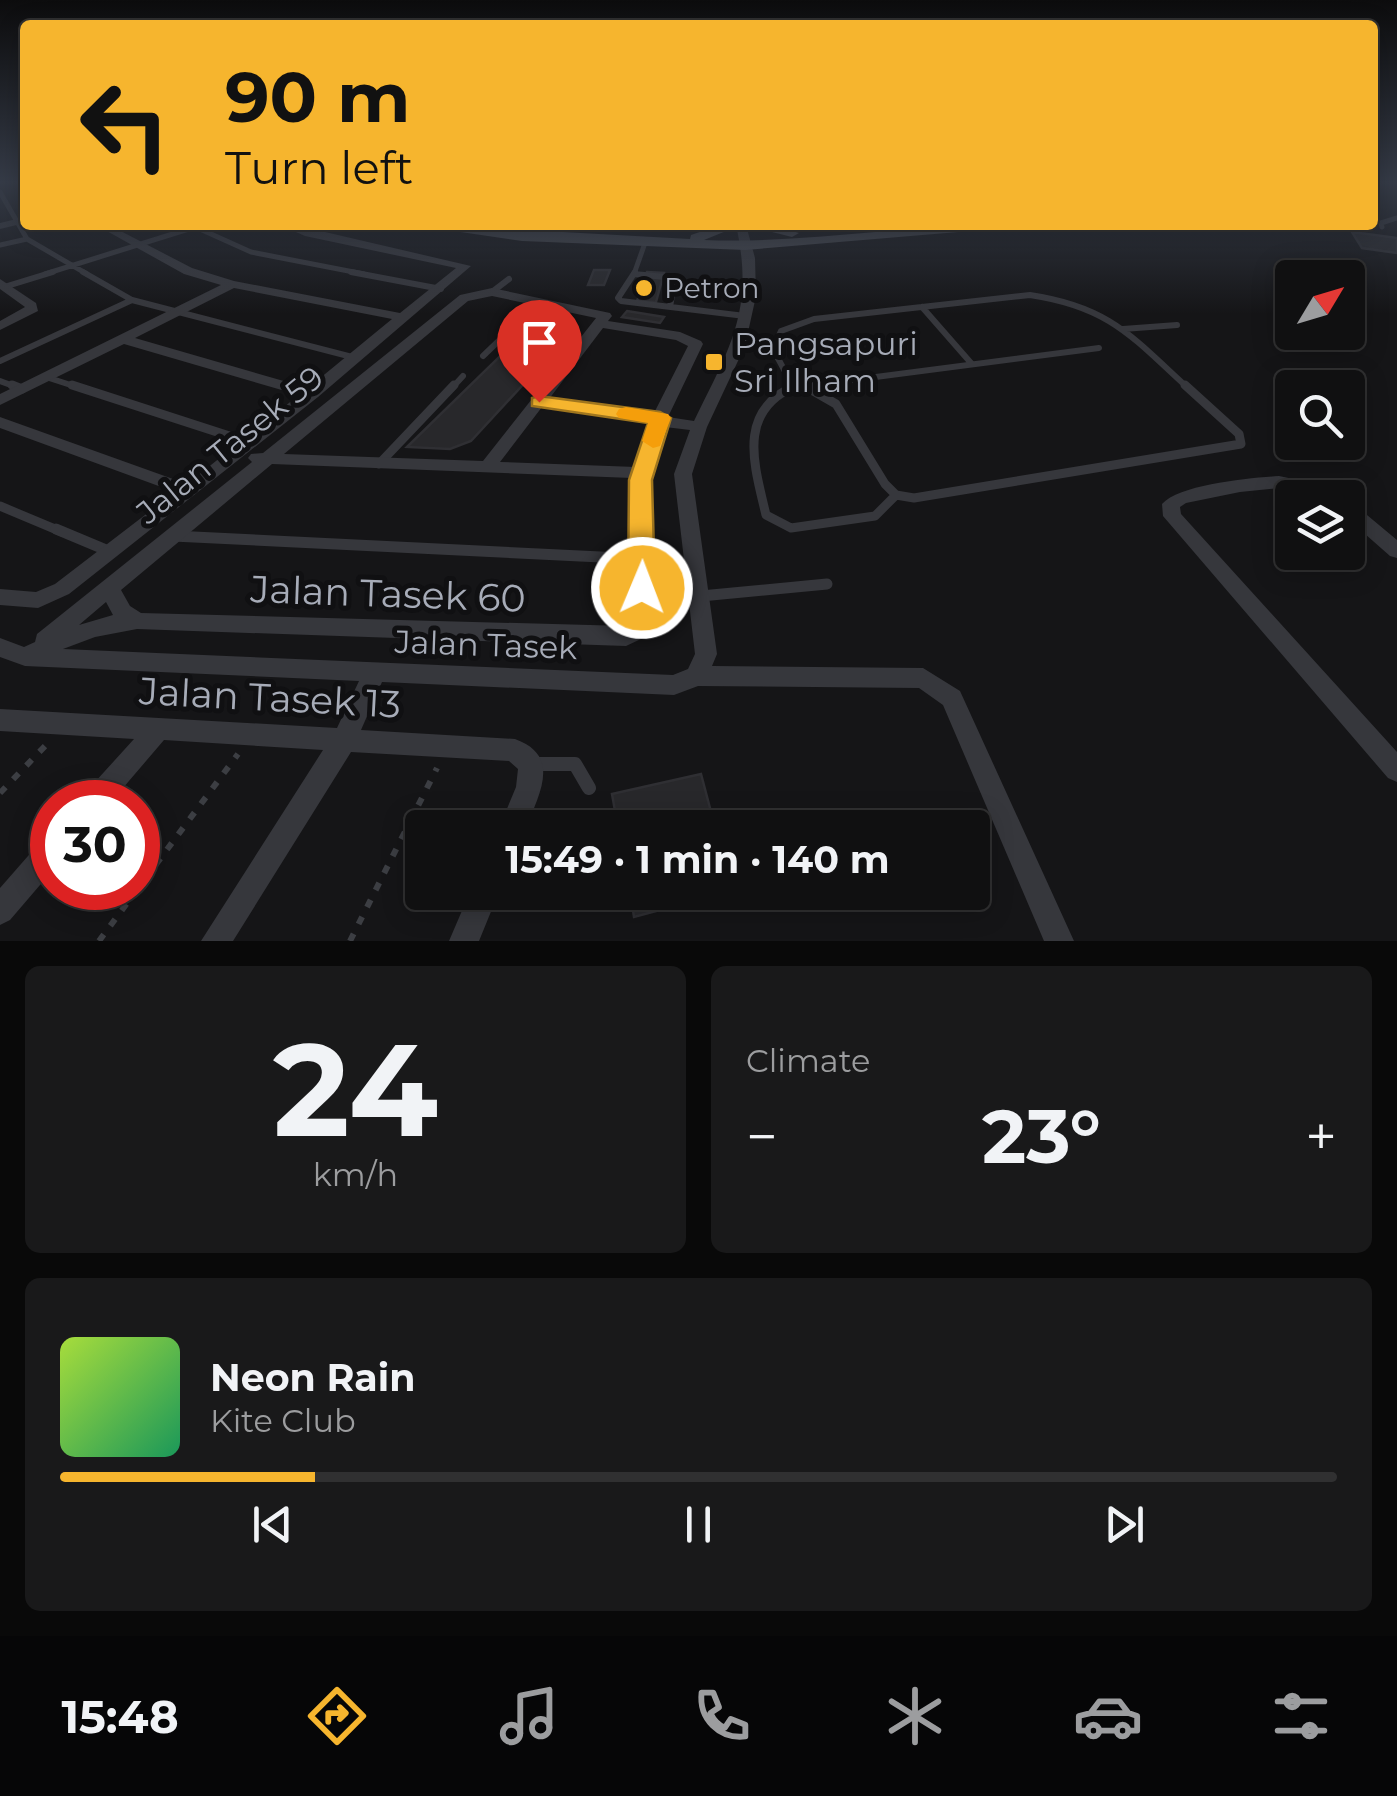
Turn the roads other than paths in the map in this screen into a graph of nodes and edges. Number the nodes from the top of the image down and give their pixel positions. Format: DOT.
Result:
graph roads {
  1 [pos="24,230"];
  2 [pos="111,230"];
  3 [pos="184,230"];
  4 [pos="204,230"];
  5 [pos="302,230"];
  6 [pos="469,230"];
  7 [pos="551,230"];
  8 [pos="724,230"];
  9 [pos="849,230"];
  10 [pos="935,230"];
  11 [pos="27,239"];
  12 [pos="746,239"];
  13 [pos="699,242"];
  14 [pos="645,243"];
  15 [pos="140,244"];
  16 [pos="0,245"];
  17 [pos="72,266"];
  18 [pos="634,274"];
  19 [pos="509,280"];
  20 [pos="232,284"];
  21 [pos="2,285"];
  22 [pos="441,290"];
  23 [pos="486,293"];
  24 [pos="132,300"];
  25 [pos="539,302"];
  26 [pos="670,307"];
  27 [pos="922,307"];
  28 [pos="178,311"];
  29 [pos="745,316"];
  30 [pos="405,318"];
  31 [pos="602,324"];
  32 [pos="1178,325"];
  33 [pos="0,326"];
  34 [pos="1123,329"];
  35 [pos="123,339"];
  36 [pos="738,346"];
  37 [pos="1099,348"];
  38 [pos="773,349"];
  39 [pos="482,356"];
  40 [pos="356,358"];
  41 [pos="0,360"];
  42 [pos="971,363"];
  43 [pos="463,376"];
  44 [pos="46,377"];
  45 [pos="0,382"];
  46 [pos="798,385"];
  47 [pos="22,389"];
  48 [pos="313,394"];
  49 [pos="0,400"];
  50 [pos="712,401"];
  51 [pos="539,402"];
  52 [pos="660,418"];
  53 [pos="0,422"];
  54 [pos="695,437"];
  55 [pos="250,452"];
  56 [pos="380,464"];
  57 [pos="486,469"];
  58 [pos="643,473"];
  59 [pos="1275,481"];
  60 [pos="189,491"];
  61 [pos="896,495"];
  62 [pos="0,506"];
  63 [pos="1365,523"];
  64 [pos="170,536"];
  65 [pos="1397,550"];
  66 [pos="111,552"];
  67 [pos="643,559"];
  68 [pos="827,584"];
  69 [pos="109,586"];
  70 [pos="698,596"];
  71 [pos="0,598"];
  72 [pos="137,621"];
  73 [pos="0,646"];
  74 [pos="25,657"];
  75 [pos="374,673"];
  76 [pos="697,676"];
  77 [pos="0,720"];
  78 [pos="158,729"];
  79 [pos="344,740"];
  80 [pos="531,764"];
  81 [pos="1397,770"];
  82 [pos="113,780"];
  83 [pos="589,788"];
  84 [pos="519,810"];
  85 [pos="30,875"];
  86 [pos="0,910"];
  87 [pos="477,910"];
  88 [pos="216,941"];
  89 [pos="464,941"];
  90 [pos="1059,941"];
  1 -- 11 [label="lane"];
  2 -- 15 [label="street"];
  3 -- 15 [label="lane"];
  4 -- 22 [label="lane"];
  5 -- 22 [label="street"];
  6 -- 14 [label="main road"];
  7 -- 13 [label="main road"];
  8 -- 13 [label="main road"];
  9 -- 12 [label="main road"];
  10 -- 12 [label="main road"];
  11 -- 16 [label="lane"];
  11 -- 17 [label="lane"];
  12 -- 13 [label="main road"];
  12 -- 29 [label="street"];
  13 -- 14 [label="main road"];
  14 -- 18 [label="lane"];
  15 -- 17 [label="lane"];
  15 -- 20 [label="street"];
  17 -- 21 [label="lane"];
  17 -- 24 [label="lane"];
  18 -- 26 [label="lane"];
  18 -- 26 [label="lane"];
  19 -- 23 [label="lane"];
  20 -- 28 [label="street"];
  20 -- 30 [label="street"];
  21 -- 33 [label="street"];
  22 -- 30 [label="street"];
  23 -- 25 [label="street"];
  23 -- 55 [label="street, Jalan Tasek 59"];
  24 -- 28 [label="lane"];
  24 -- 41 [label="lane"];
  25 -- 31 [label="street"];
  25 -- 39 [label="lane"];
  26 -- 29 [label="lane"];
  27 -- 34 [label="lane"];
  27 -- 38 [label="lane"];
  27 -- 42 [label="lane"];
  28 -- 35 [label="street"];
  28 -- 40 [label="lane"];
  29 -- 36 [label="street"];
  30 -- 40 [label="street"];
  31 -- 51 [label="street"];
  31 -- 52 [label="street"];
  32 -- 34 [label="lane"];
  34 -- 61 [label="lane"];
  35 -- 44 [label="street"];
  35 -- 48 [label="street"];
  36 -- 38 [label="lane"];
  36 -- 50 [label="street"];
  37 -- 42 [label="lane"];
  38 -- 46 [label="lane"];
  40 -- 48 [label="street"];
  42 -- 46 [label="lane"];
  43 -- 56 [label="lane"];
  44 -- 47 [label="street"];
  44 -- 55 [label="lane"];
  45 -- 47 [label="lane"];
  46 -- 61 [label="lane"];
  46 -- 61 [label="lane"];
  47 -- 49 [label="street"];
  48 -- 55 [label="street"];
  50 -- 52 [label="street"];
  50 -- 54 [label="street"];
  51 -- 52 [label="street"];
  51 -- 57 [label="street"];
  52 -- 54 [label="street"];
  52 -- 58 [label="street"];
  53 -- 60 [label="street"];
  54 -- 70 [label="street"];
  55 -- 56 [label="street"];
  55 -- 60 [label="street"];
  55 -- 64 [label="street, Jalan Tasek 59"];
  56 -- 57 [label="street"];
  57 -- 58 [label="street"];
  58 -- 67 [label="street"];
  59 -- 81 [label="street"];
  60 -- 66 [label="street"];
  62 -- 66 [label="lane"];
  63 -- 65 [label="street"];
  64 -- 67 [label="lane"];
  64 -- 69 [label="street, Jalan Tasek 59"];
  66 -- 71 [label="street"];
  67 -- 72 [label="street, Jalan Tasek 60"];
  68 -- 70 [label="lane"];
  69 -- 72 [label="street"];
  69 -- 74 [label="street, Jalan Tasek 59"];
  70 -- 76 [label="street"];
  72 -- 74 [label="street, Jalan Tasek 60"];
  73 -- 74 [label="street, Jalan Tasek"];
  74 -- 75 [label="street, Jalan Tasek"];
  75 -- 76 [label="street, Jalan Tasek"];
  75 -- 79 [label="street"];
  76 -- 90 [label="street, Jalan Tasek"];
  77 -- 78 [label="street, Jalan Tasek 13"];
  78 -- 79 [label="street, Jalan Tasek 13"];
  78 -- 82 [label="street"];
  79 -- 80 [label="street, Jalan Tasek 13"];
  79 -- 88 [label="street"];
  80 -- 83 [label="lane"];
  80 -- 84 [label="street"];
  85 -- 86 [label="street"];
  87 -- 89 [label="street"];
}
